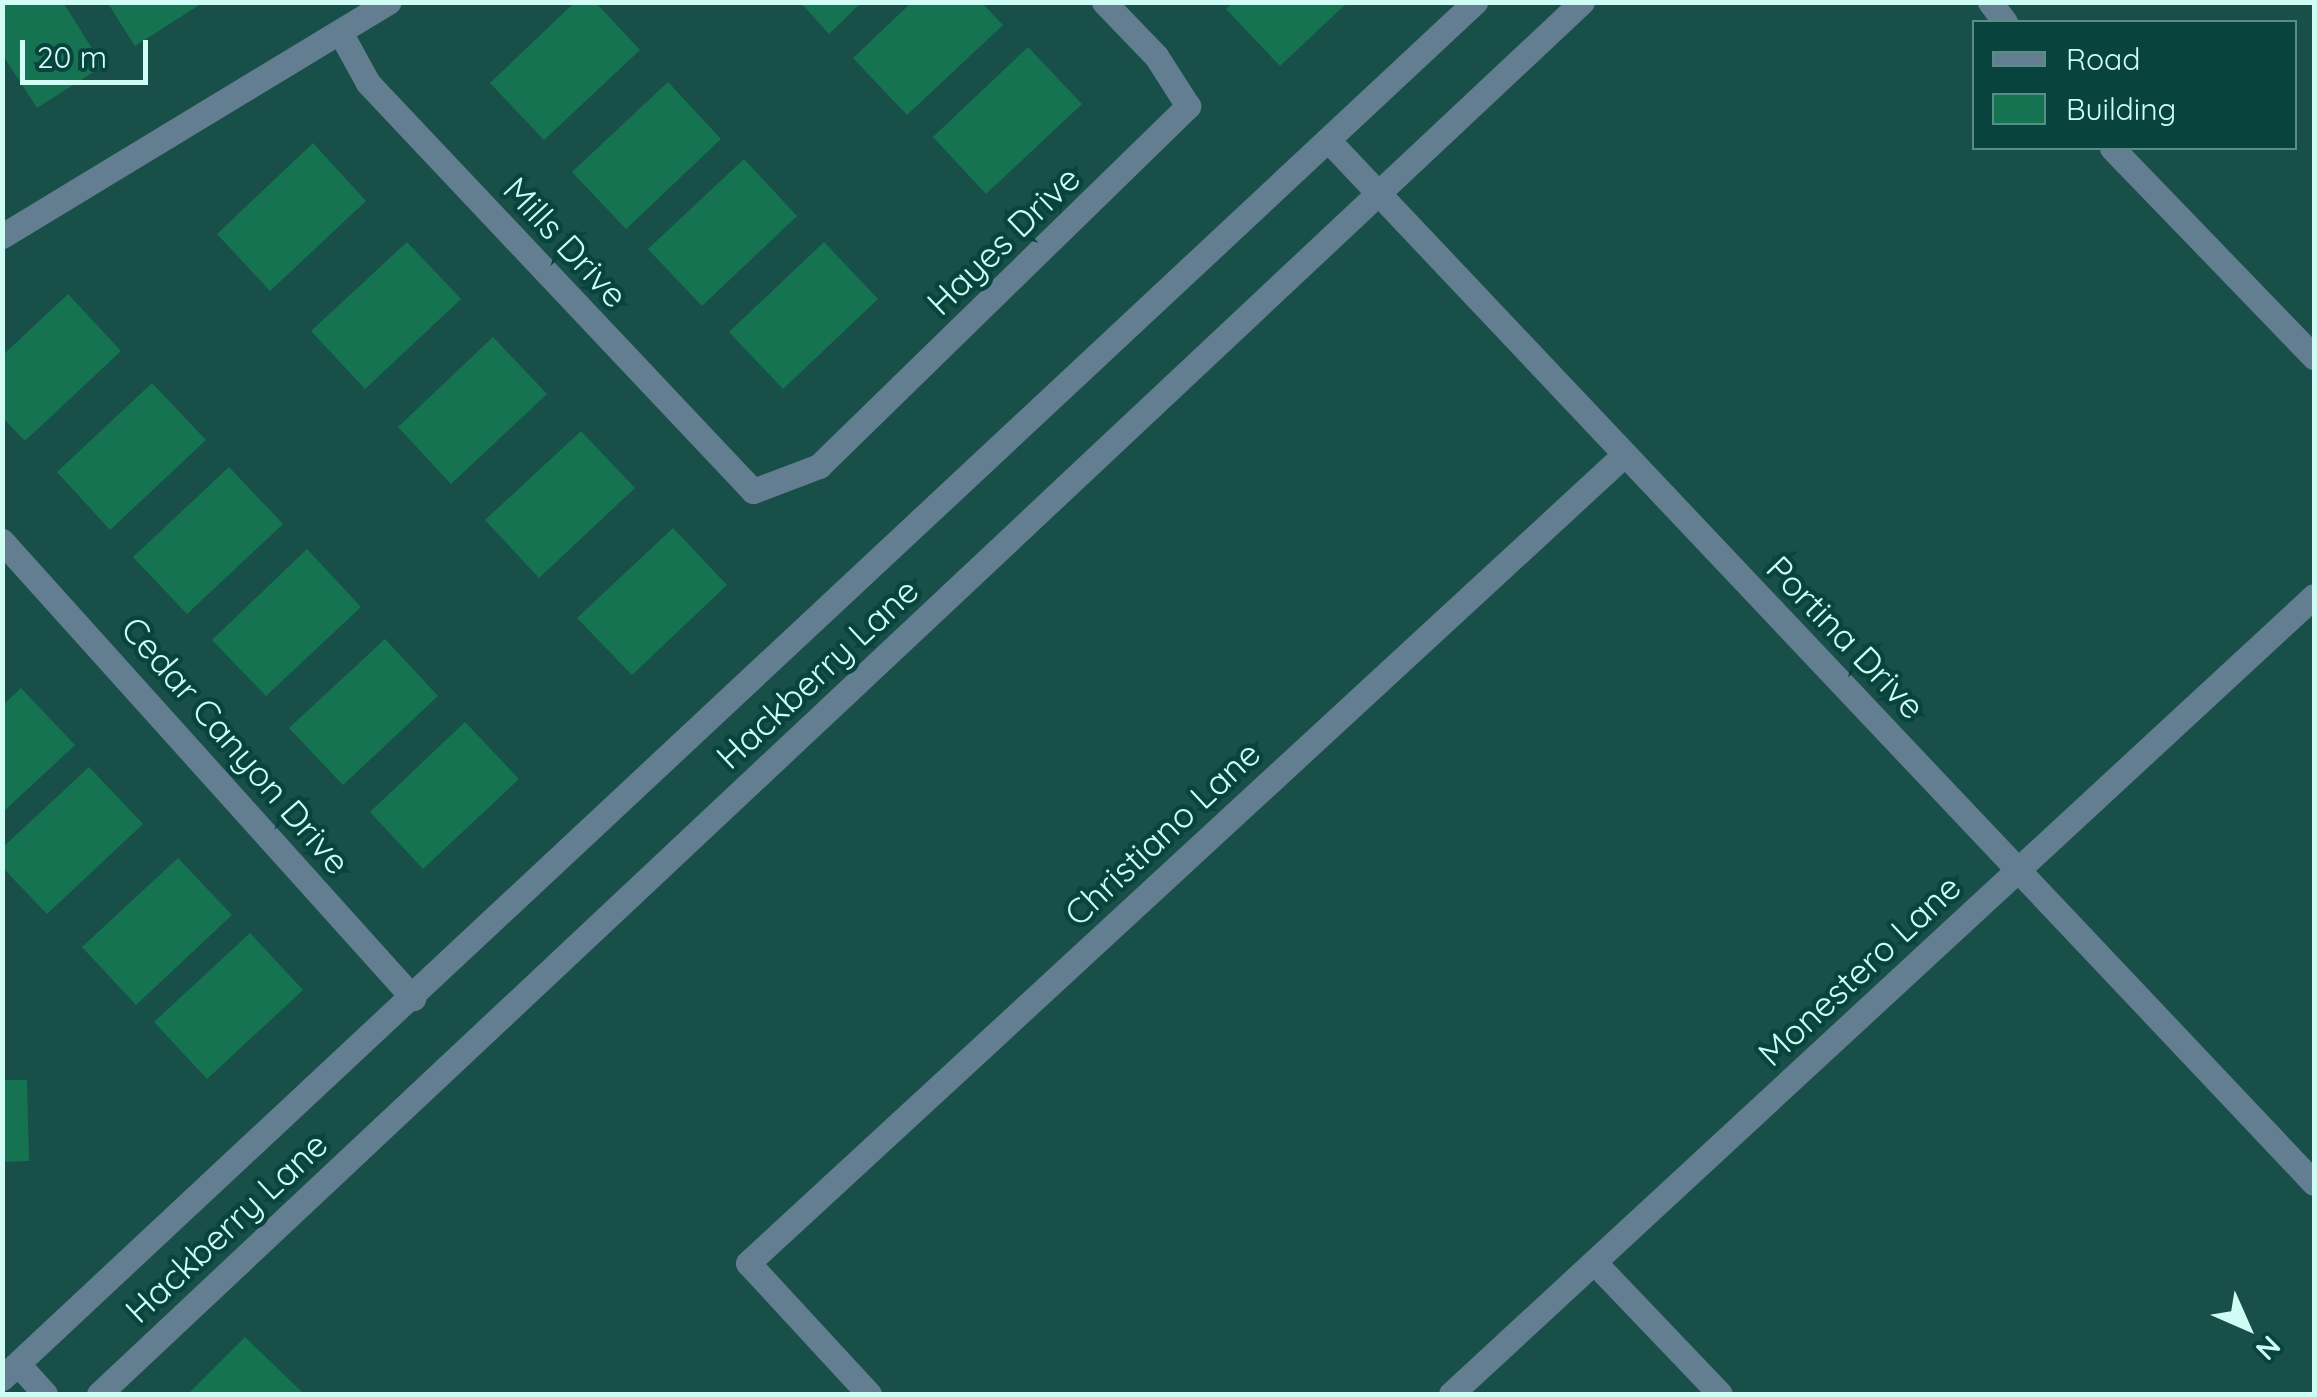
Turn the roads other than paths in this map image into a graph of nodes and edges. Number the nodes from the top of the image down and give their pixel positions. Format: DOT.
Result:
graph roads {
  1 [pos="388,2"];
  2 [pos="1104,2"];
  3 [pos="1475,2"];
  4 [pos="1582,2"];
  5 [pos="340,32"];
  6 [pos="1328,140"];
  7 [pos="2114,150"];
  8 [pos="1380,198"];
  9 [pos="2,236"];
  10 [pos="2314,357"];
  11 [pos="1624,455"];
  12 [pos="753,490"];
  13 [pos="2,540"];
  14 [pos="2314,596"];
  15 [pos="2019,870"];
  16 [pos="413,998"];
  17 [pos="2314,1183"];
  18 [pos="1594,1262"];
  19 [pos="10,1371"];
  20 [pos="45,1394"];
  21 [pos="99,1394"];
  22 [pos="869,1394"];
  23 [pos="1451,1394"];
  24 [pos="1720,1394"];
  1 -- 5 [label="street"];
  2 -- 12 [label="street, Hayes Drive"];
  3 -- 6 [label="street, Hackberry Lane"];
  4 -- 8 [label="street, Hackberry Lane"];
  5 -- 9 [label="street"];
  5 -- 12 [label="street, Mills Drive"];
  6 -- 8 [label="street, Portina Drive"];
  6 -- 16 [label="street, Hackberry Lane"];
  7 -- 10 [label="street"];
  8 -- 11 [label="street, Portina Drive"];
  8 -- 21 [label="street, Hackberry Lane"];
  11 -- 15 [label="street, Portina Drive"];
  11 -- 22 [label="street, Christiano Lane"];
  13 -- 16 [label="street, Cedar Canyon Drive"];
  14 -- 15 [label="street, Monestero Lane"];
  15 -- 17 [label="street, Portina Drive"];
  15 -- 18 [label="street, Monestero Lane"];
  16 -- 19 [label="street, Hackberry Lane"];
  18 -- 23 [label="street, Monestero Lane"];
  18 -- 24 [label="street"];
  19 -- 20 [label="street"];
}
